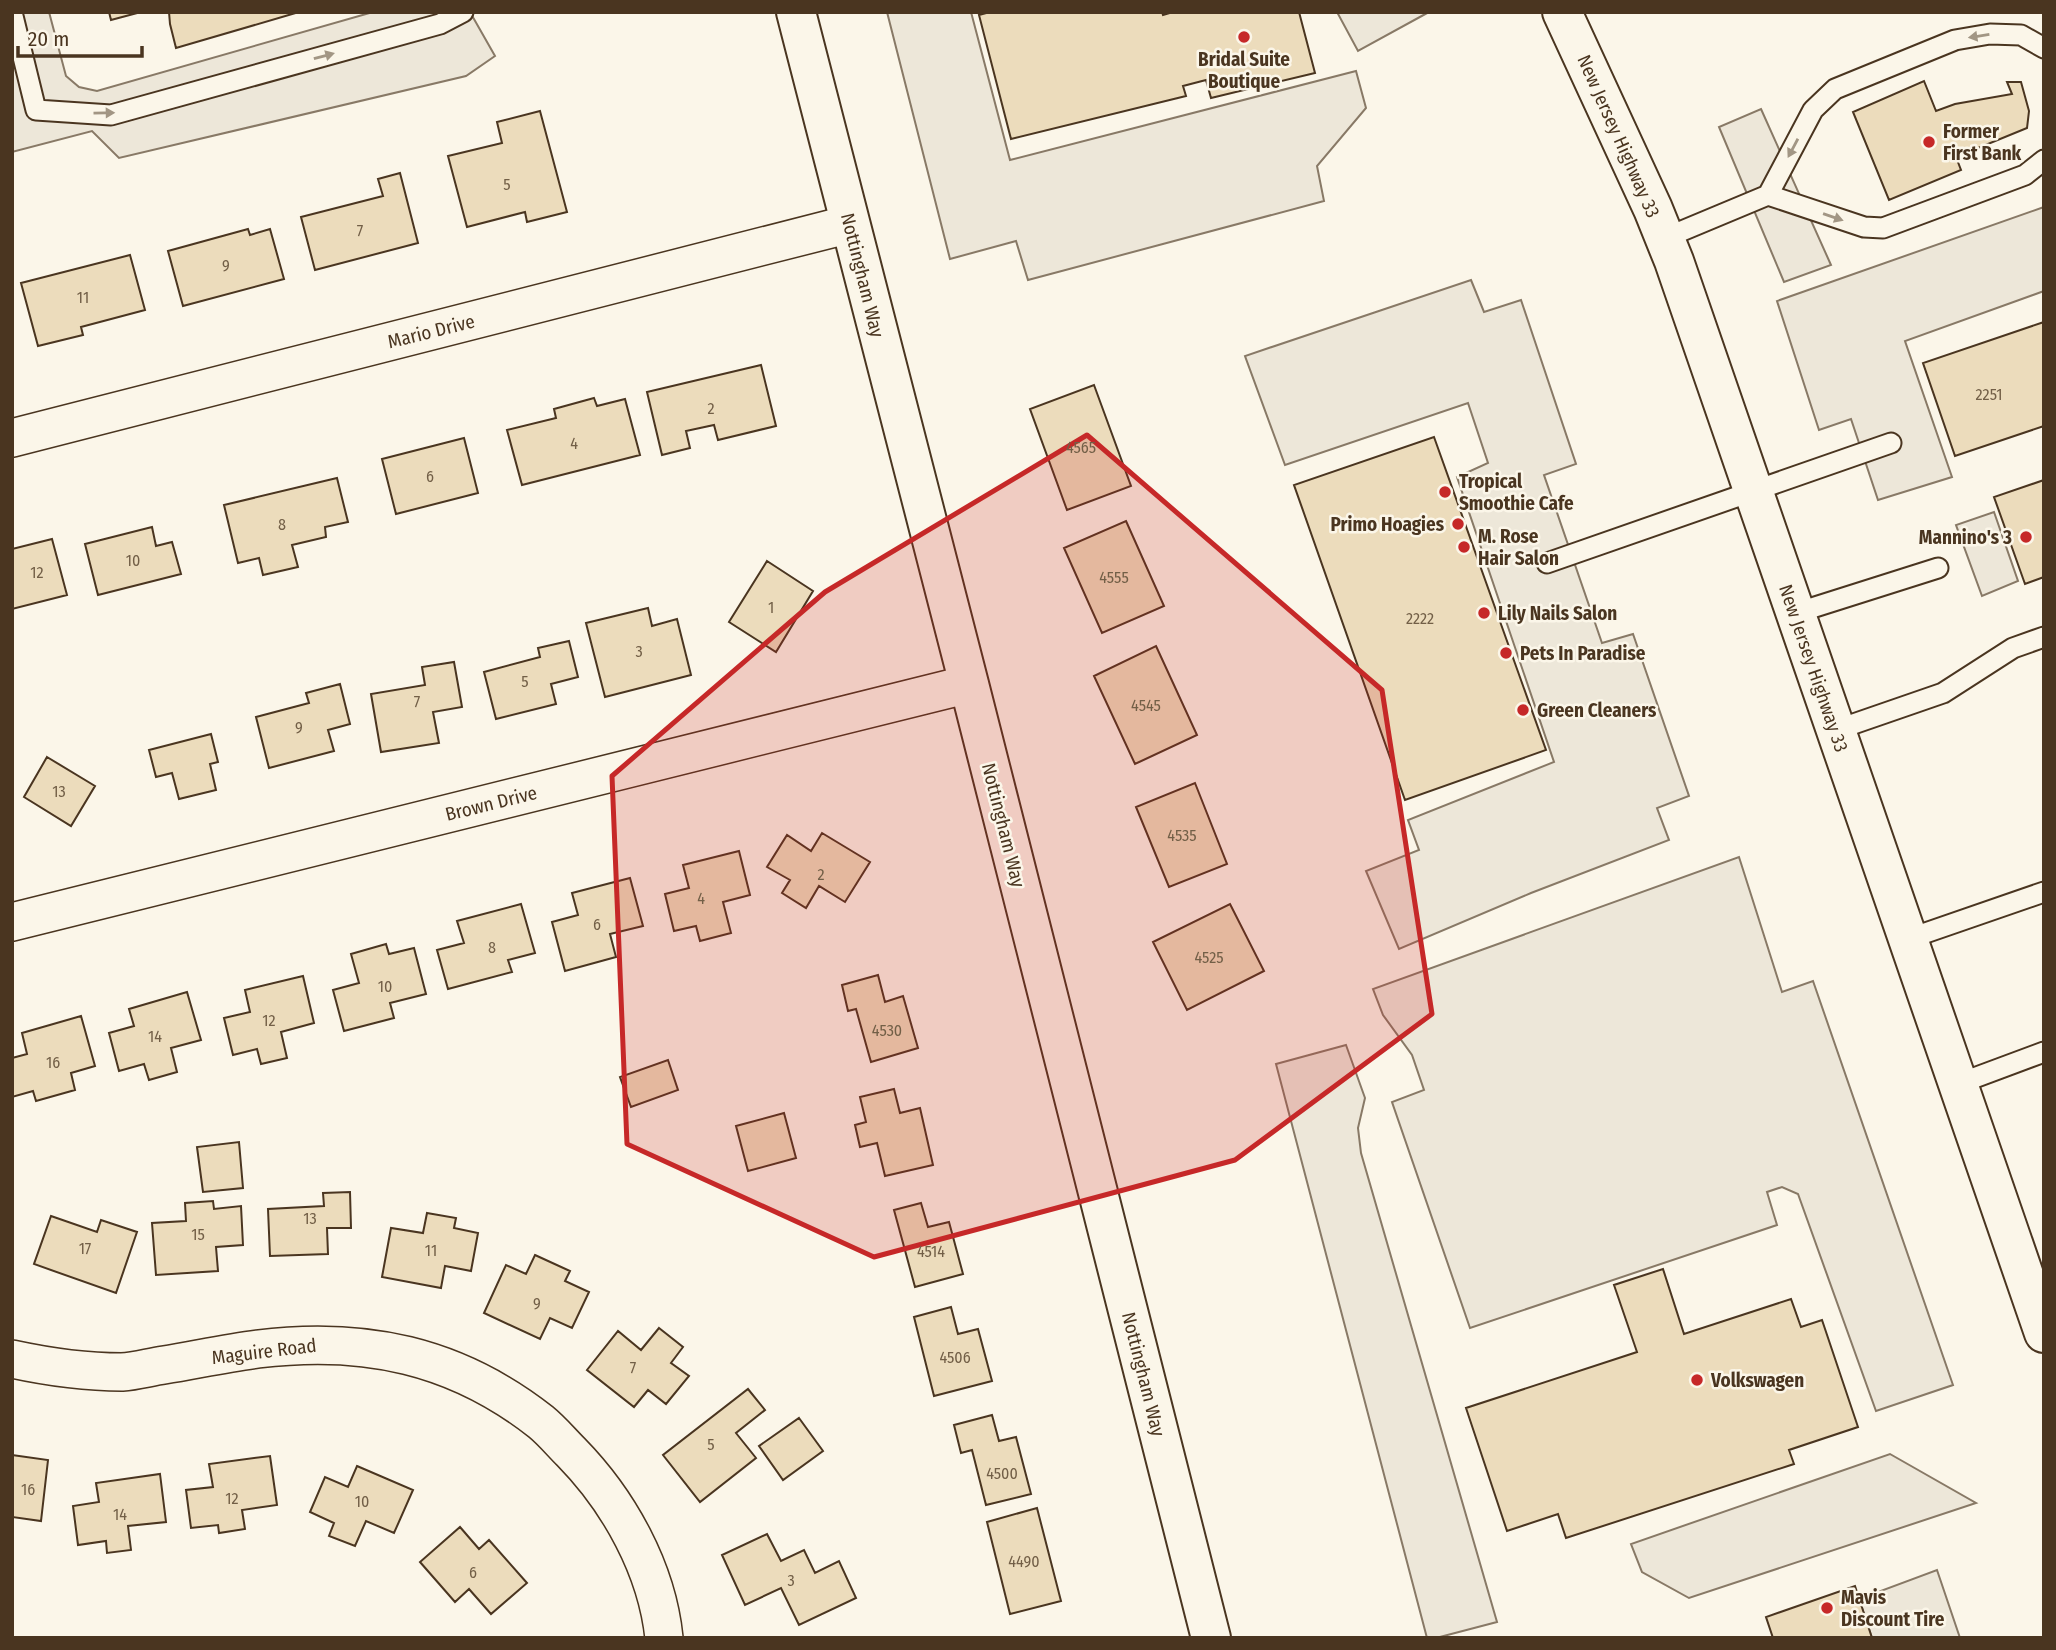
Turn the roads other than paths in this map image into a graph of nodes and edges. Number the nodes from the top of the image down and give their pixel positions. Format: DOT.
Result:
graph roads {
  1 [pos="12,12"];
  2 [pos="463,12"];
  3 [pos="796,12"];
  4 [pos="1562,12"];
  5 [pos="2044,48"];
  6 [pos="2044,160"];
  7 [pos="1768,195"];
  8 [pos="850,224"];
  9 [pos="1665,238"];
  10 [pos="12,438"];
  11 [pos="1891,443"];
  12 [pos="1753,491"];
  13 [pos="1547,563"];
  14 [pos="1938,568"];
  15 [pos="1796,614"];
  16 [pos="2044,637"];
  17 [pos="969,684"];
  18 [pos="1836,730"];
  19 [pos="2044,892"];
  20 [pos="12,922"];
  21 [pos="1908,939"];
  22 [pos="2044,1052"];
  23 [pos="1958,1084"];
  24 [pos="2044,1333"];
  25 [pos="12,1359"];
  26 [pos="664,1638"];
  27 [pos="1211,1638"];
  1 -- 2 [label="lane, one-way"];
  3 -- 8 [label="street, Nottingham Way"];
  4 -- 9 [label="street, New Jersey Highway 33"];
  5 -- 7 [label="lane, one-way"];
  7 -- 6 [label="lane, one-way"];
  7 -- 9 [label="lane"];
  8 -- 10 [label="street, Mario Drive"];
  8 -- 17 [label="street, Nottingham Way"];
  9 -- 12 [label="street, New Jersey Highway 33"];
  11 -- 12 [label="lane"];
  12 -- 13 [label="lane"];
  12 -- 15 [label="street, New Jersey Highway 33"];
  14 -- 15 [label="lane"];
  15 -- 18 [label="street, New Jersey Highway 33"];
  16 -- 18 [label="lane"];
  17 -- 20 [label="street, Brown Drive"];
  17 -- 27 [label="street, Nottingham Way"];
  18 -- 21 [label="street, New Jersey Highway 33"];
  19 -- 21 [label="lane"];
  21 -- 23 [label="street, New Jersey Highway 33"];
  22 -- 23 [label="lane"];
  23 -- 24 [label="street, New Jersey Highway 33"];
  25 -- 26 [label="street, Maguire Road"];
}
